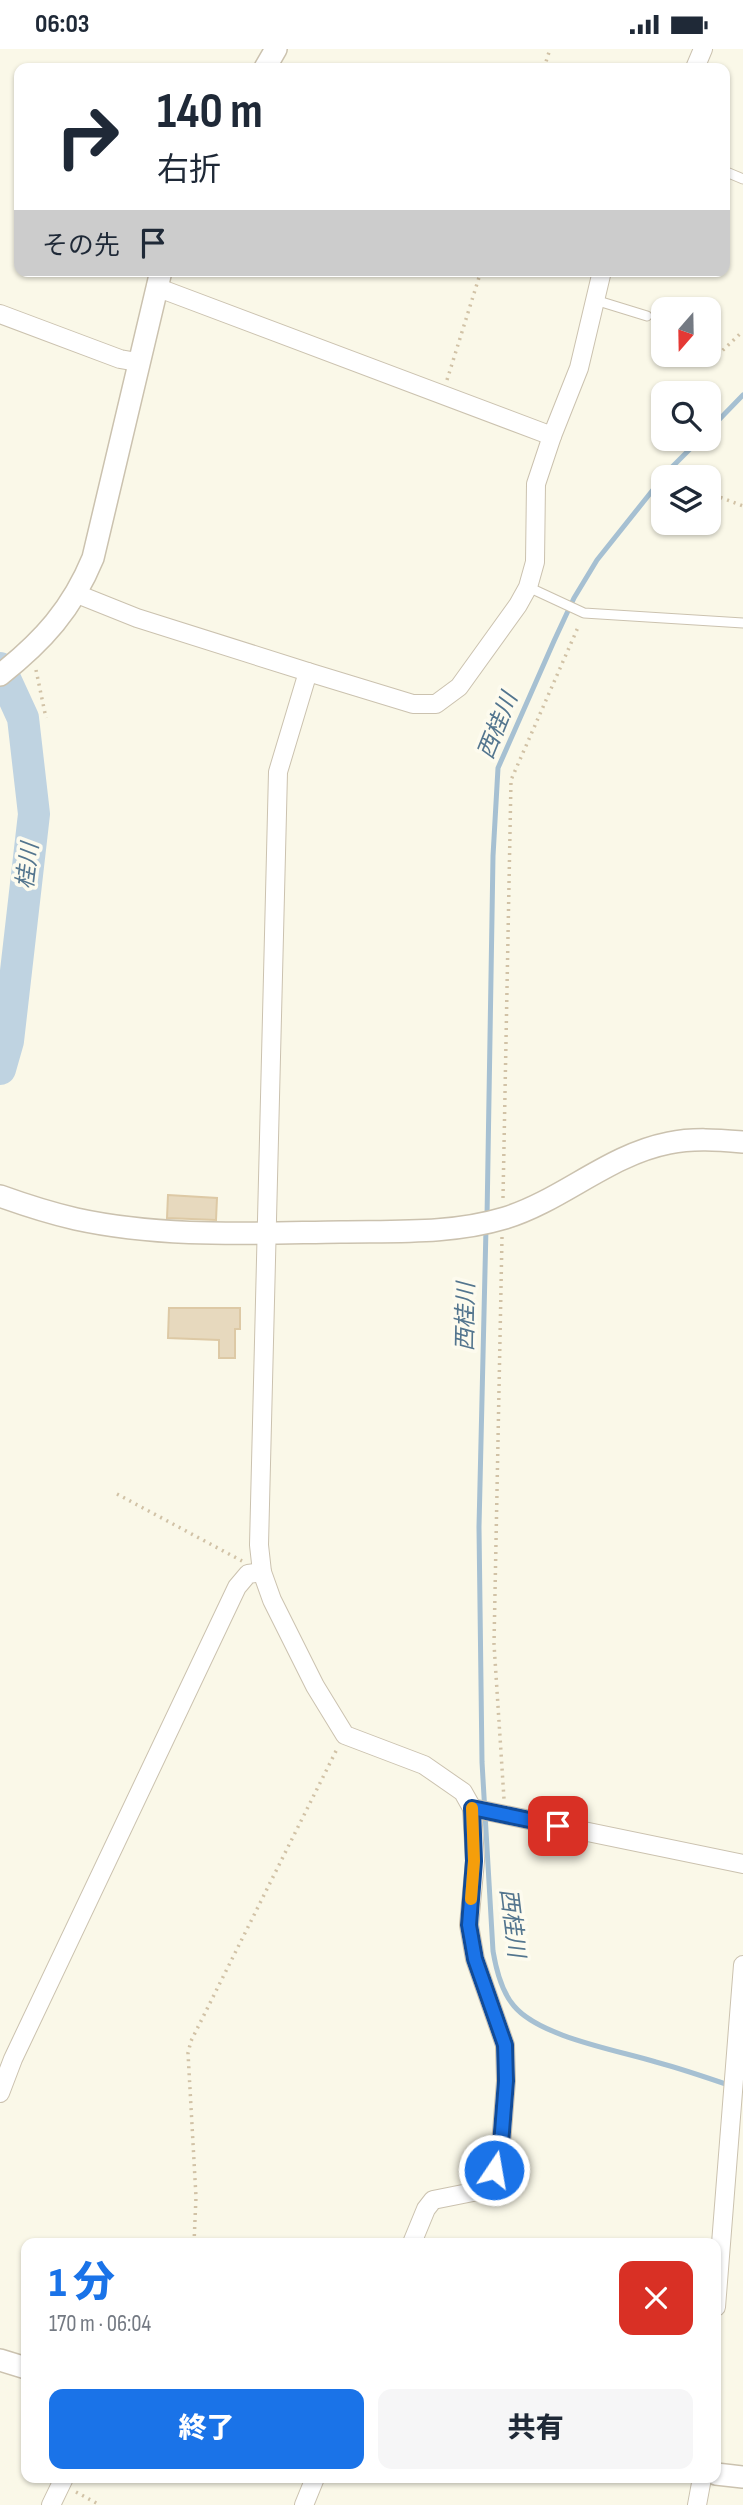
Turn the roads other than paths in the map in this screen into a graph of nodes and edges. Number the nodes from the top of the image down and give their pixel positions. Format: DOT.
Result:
graph roads {
  1 [pos="601,277"];
  2 [pos="158,279"];
  3 [pos="595,300"];
  4 [pos="0,314"];
  5 [pos="646,316"];
  6 [pos="138,362"];
  7 [pos="552,436"];
  8 [pos="528,587"];
  9 [pos="77,594"];
  10 [pos="743,623"];
  11 [pos="308,672"];
  12 [pos="0,675"];
  13 [pos="743,1142"];
  14 [pos="0,1196"];
  15 [pos="269,1233"];
  16 [pos="262,1572"];
  17 [pos="487,1811"];
  18 [pos="743,1864"];
  19 [pos="743,1965"];
  20 [pos="0,2092"];
  21 [pos="414,2238"];
  22 [pos="721,2245"];
  23 [pos="0,2360"];
  24 [pos="21,2366"];
  25 [pos="721,2475"];
  26 [pos="743,2477"];
  27 [pos="62,2483"];
  28 [pos="313,2483"];
  29 [pos="701,2483"];
  30 [pos="51,2505"];
  31 [pos="304,2505"];
  32 [pos="697,2505"];
  1 -- 3 [label="street"];
  2 -- 6 [label="street"];
  2 -- 7 [label="street"];
  3 -- 5 [label="lane"];
  3 -- 7 [label="street"];
  4 -- 6 [label="street"];
  6 -- 9 [label="street"];
  7 -- 8 [label="street"];
  8 -- 10 [label="lane"];
  8 -- 11 [label="street"];
  9 -- 11 [label="street"];
  9 -- 12 [label="street"];
  11 -- 15 [label="street"];
  13 -- 15 [label="street"];
  14 -- 15 [label="street"];
  15 -- 16 [label="street"];
  16 -- 17 [label="street"];
  16 -- 20 [label="street"];
  17 -- 18 [label="street"];
  17 -- 21 [label="street"];
  19 -- 22 [label="street"];
  23 -- 24 [label="street"];
  25 -- 26 [label="street"];
  27 -- 30 [label="street"];
  28 -- 31 [label="street"];
  29 -- 32 [label="street"];
}
